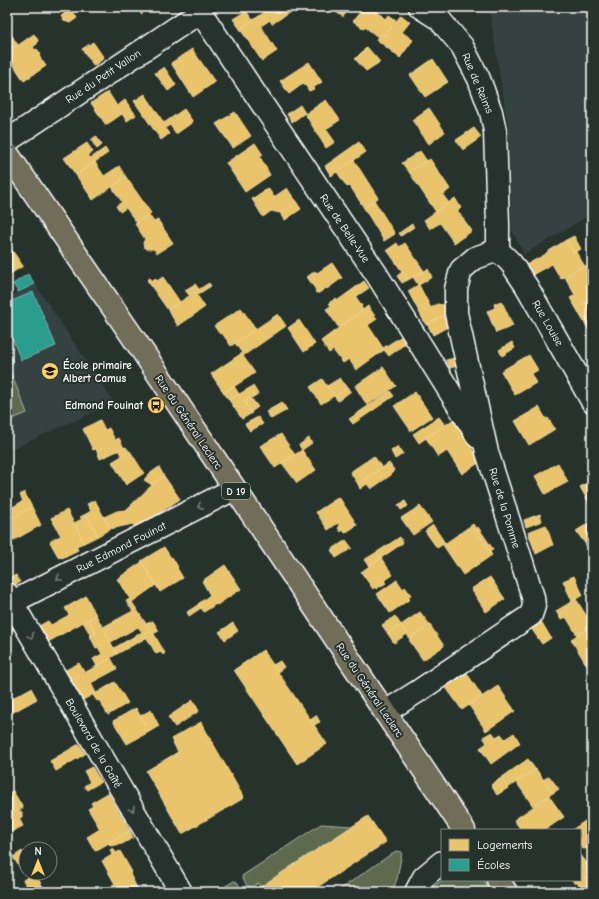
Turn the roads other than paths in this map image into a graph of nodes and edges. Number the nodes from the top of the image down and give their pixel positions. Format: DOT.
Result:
graph roads {
  1 [pos="420,7"];
  2 [pos="198,10"];
  3 [pos="442,13"];
  4 [pos="7,141"];
  5 [pos="7,154"];
  6 [pos="498,250"];
  7 [pos="592,401"];
  8 [pos="487,452"];
  9 [pos="234,489"];
  10 [pos="9,600"];
  11 [pos="385,712"];
  12 [pos="463,829"];
  13 [pos="441,863"];
  14 [pos="499,881"];
  15 [pos="181,892"];
  16 [pos="416,892"];
  17 [pos="506,892"];
  1 -- 3 [label="street, Rue de Reims"];
  2 -- 4 [label="street, Rue du Petit Vallon"];
  2 -- 8 [label="street, Rue de Belle-Vue"];
  3 -- 6 [label="street, Rue de Reims"];
  5 -- 9 [label="main road, Rue du Général Leclerc / D 19"];
  6 -- 7 [label="street, Rue Louise"];
  6 -- 8 [label="street, Rue de la Pomme"];
  8 -- 11 [label="street, Rue de la Pomme"];
  9 -- 10 [label="street, Rue Edmond Fouinat, one-way"];
  9 -- 11 [label="main road, Rue du Général Leclerc / D 19"];
  10 -- 15 [label="street, Boulevard de la Gaîté, one-way"];
  11 -- 12 [label="main road, Rue du Général Leclerc / D 19"];
  13 -- 16 [label="street"];
  14 -- 17 [label="main road"];
}
